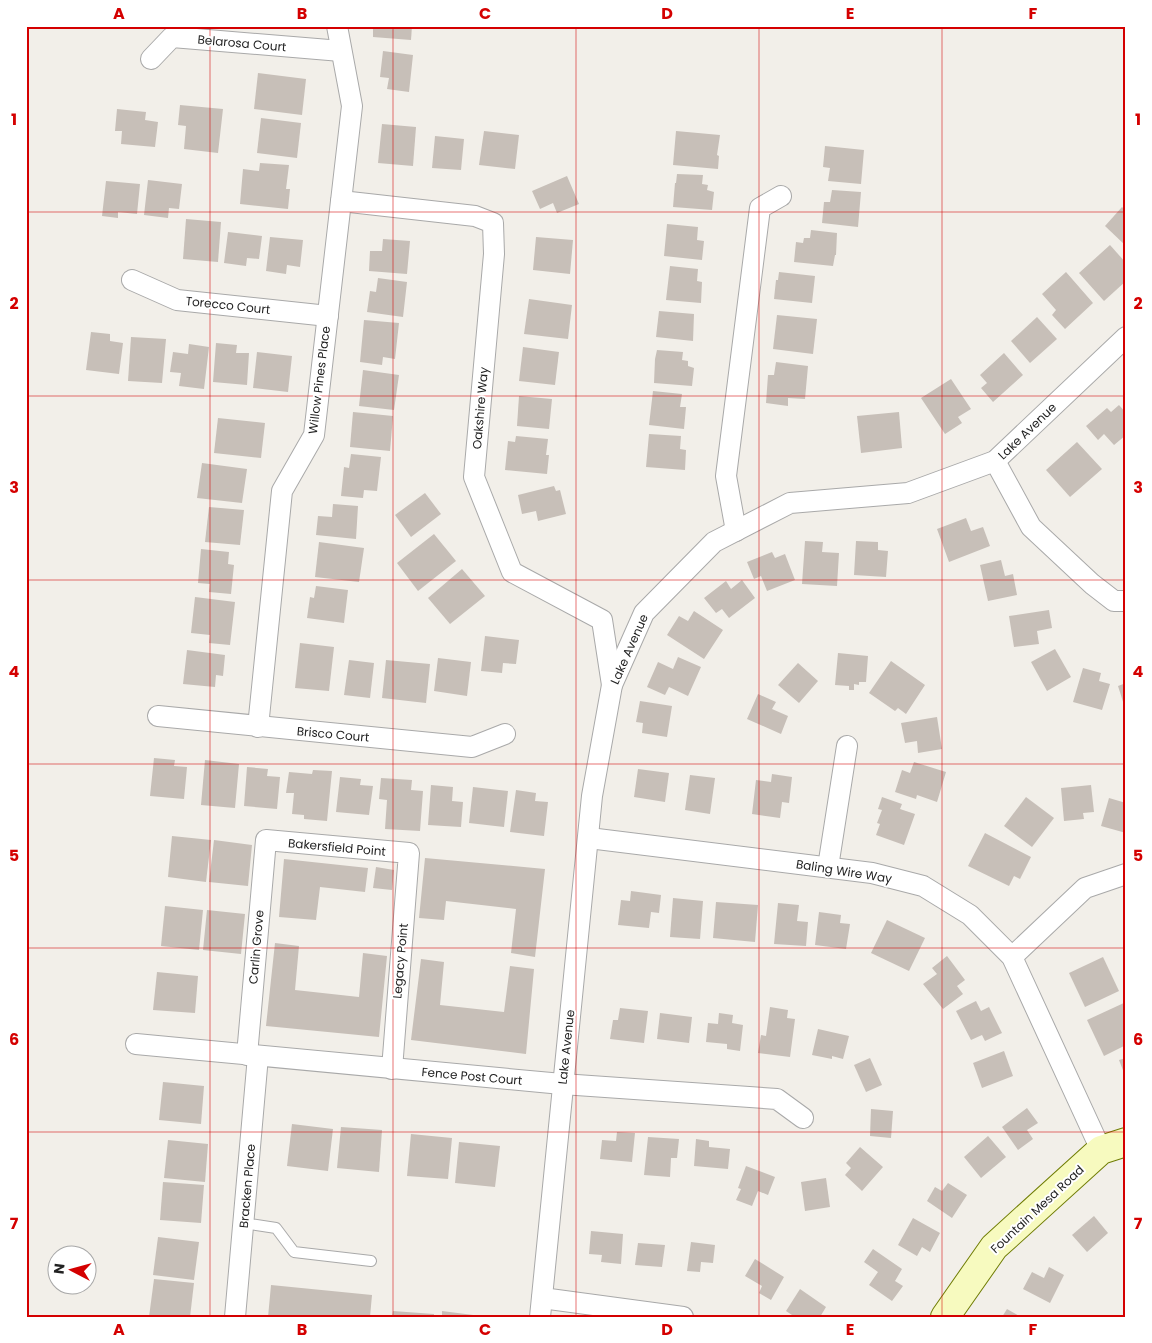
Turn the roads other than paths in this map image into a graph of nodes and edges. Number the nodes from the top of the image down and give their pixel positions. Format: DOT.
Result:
graph roads {
  1 [pos="337,26"];
  2 [pos="341,51"];
  3 [pos="151,59"];
  4 [pos="781,196"];
  5 [pos="341,201"];
  6 [pos="132,280"];
  7 [pos="328,316"];
  8 [pos="1126,337"];
  9 [pos="995,462"];
  10 [pos="736,531"];
  11 [pos="1126,602"];
  12 [pos="612,685"];
  13 [pos="158,716"];
  14 [pos="258,727"];
  15 [pos="505,734"];
  16 [pos="847,746"];
  17 [pos="589,838"];
  18 [pos="266,840"];
  19 [pos="409,853"];
  20 [pos="828,867"];
  21 [pos="1126,874"];
  22 [pos="1012,957"];
  23 [pos="136,1044"];
  24 [pos="253,1055"];
  25 [pos="392,1069"];
  26 [pos="562,1084"];
  27 [pos="803,1118"];
  28 [pos="1114,1146"];
  29 [pos="243,1223"];
  30 [pos="371,1261"];
  31 [pos="541,1307"];
  32 [pos="235,1317"];
  33 [pos="683,1317"];
  34 [pos="945,1317"];
  1 -- 2 [label="street, Willow Pines Place"];
  2 -- 3 [label="street, Belarosa Court"];
  2 -- 5 [label="street, Willow Pines Place"];
  4 -- 10 [label="street"];
  5 -- 7 [label="street, Willow Pines Place"];
  5 -- 12 [label="street, Oakshire Way"];
  6 -- 7 [label="street, Torecco Court"];
  7 -- 14 [label="street, Willow Pines Place"];
  8 -- 9 [label="street, Lake Avenue"];
  9 -- 10 [label="street, Lake Avenue"];
  9 -- 11 [label="street"];
  10 -- 12 [label="street, Lake Avenue"];
  12 -- 17 [label="street, Lake Avenue"];
  13 -- 14 [label="street, Brisco Court"];
  14 -- 15 [label="street, Brisco Court"];
  16 -- 20 [label="street"];
  17 -- 20 [label="street, Baling Wire Way"];
  17 -- 26 [label="street, Lake Avenue"];
  18 -- 19 [label="street, Bakersfield Point"];
  18 -- 24 [label="street, Carlin Grove"];
  19 -- 25 [label="street, Legacy Point"];
  20 -- 22 [label="street, Baling Wire Way"];
  21 -- 22 [label="street"];
  22 -- 28 [label="street, Baling Wire Way"];
  23 -- 24 [label="street, Fence Post Court"];
  24 -- 25 [label="street, Fence Post Court"];
  24 -- 29 [label="street, Bracken Place"];
  25 -- 26 [label="street, Fence Post Court"];
  26 -- 27 [label="street, Fence Post Court"];
  26 -- 31 [label="street, Lake Avenue"];
  28 -- 34 [label="main road, Fountain Mesa Road"];
  29 -- 30 [label="lane"];
  29 -- 32 [label="street, Bracken Place"];
  31 -- 33 [label="street"];
}
